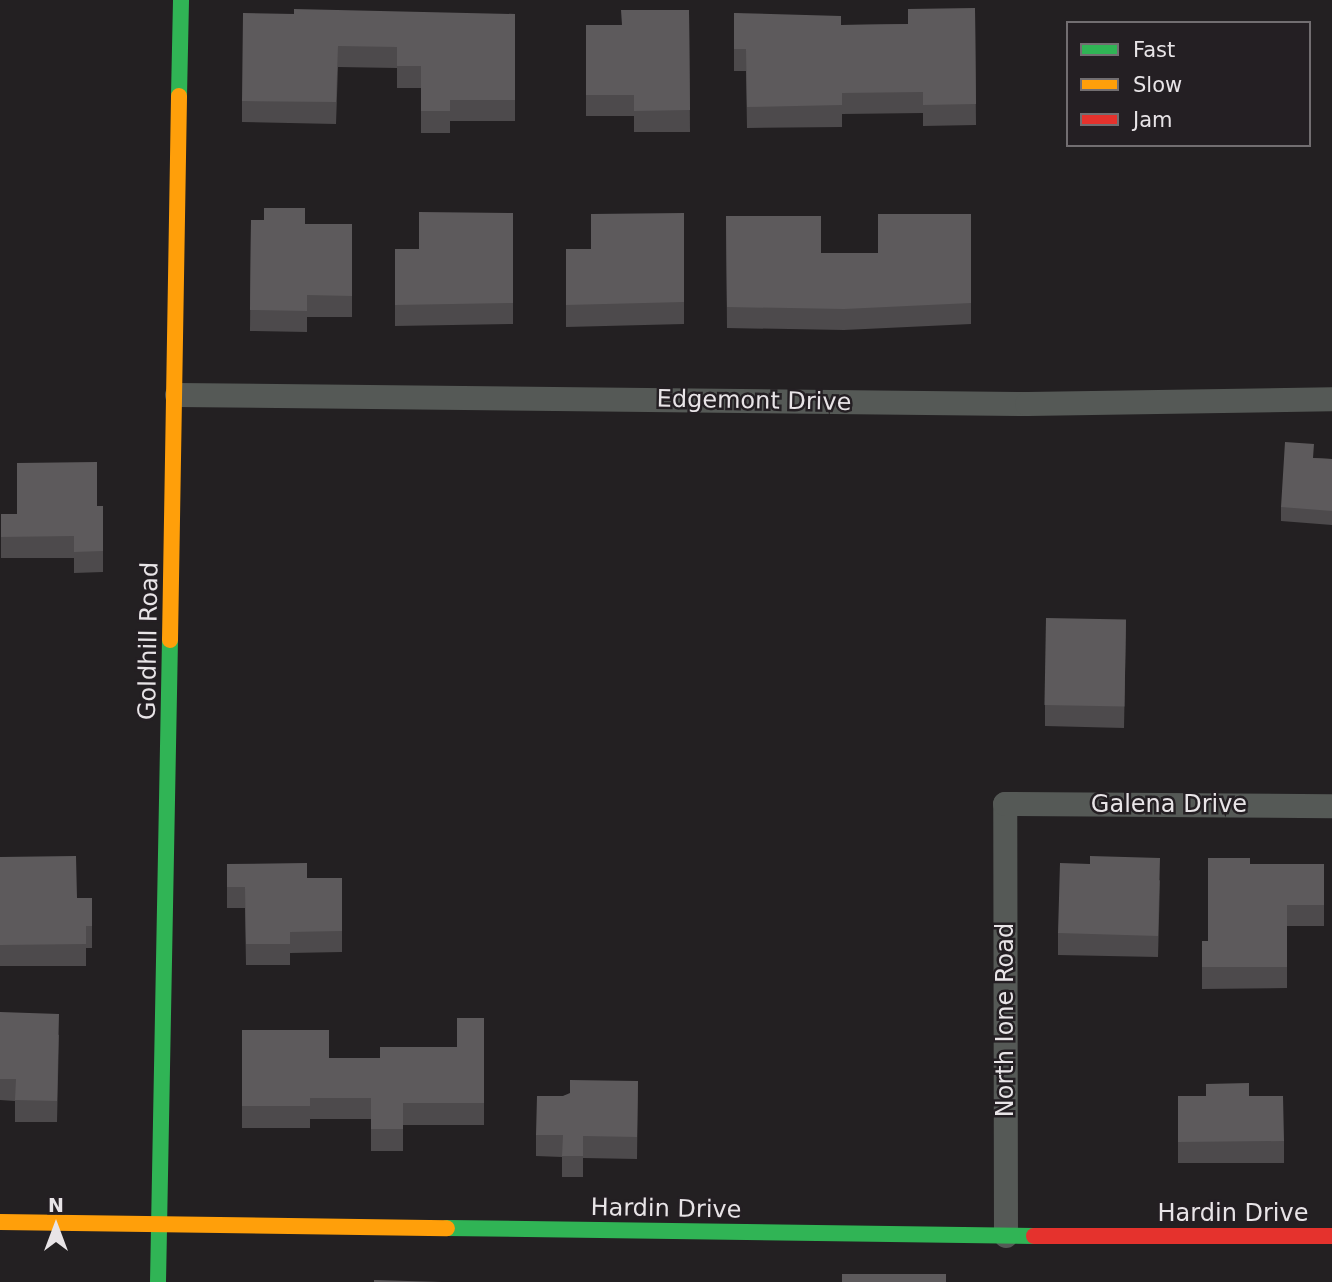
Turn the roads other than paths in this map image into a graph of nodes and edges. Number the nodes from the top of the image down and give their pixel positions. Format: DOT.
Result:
graph roads {
  1 [pos="181,0"];
  2 [pos="177,395"];
  3 [pos="1332,399"];
  4 [pos="1005,804"];
  5 [pos="1332,806"];
  6 [pos="0,1222"];
  7 [pos="160,1224"];
  8 [pos="1006,1236"];
  9 [pos="1332,1236"];
  10 [pos="158,1282"];
  1 -- 2 [label="street, Goldhill Road"];
  2 -- 3 [label="street, Edgemont Drive"];
  2 -- 7 [label="street, Goldhill Road"];
  4 -- 5 [label="street, Galena Drive"];
  4 -- 8 [label="street, North Ione Road"];
  6 -- 7 [label="street, Hardin Drive"];
  7 -- 8 [label="street, Hardin Drive"];
  7 -- 10 [label="street, Goldhill Road"];
  8 -- 9 [label="street, Hardin Drive"];
}
